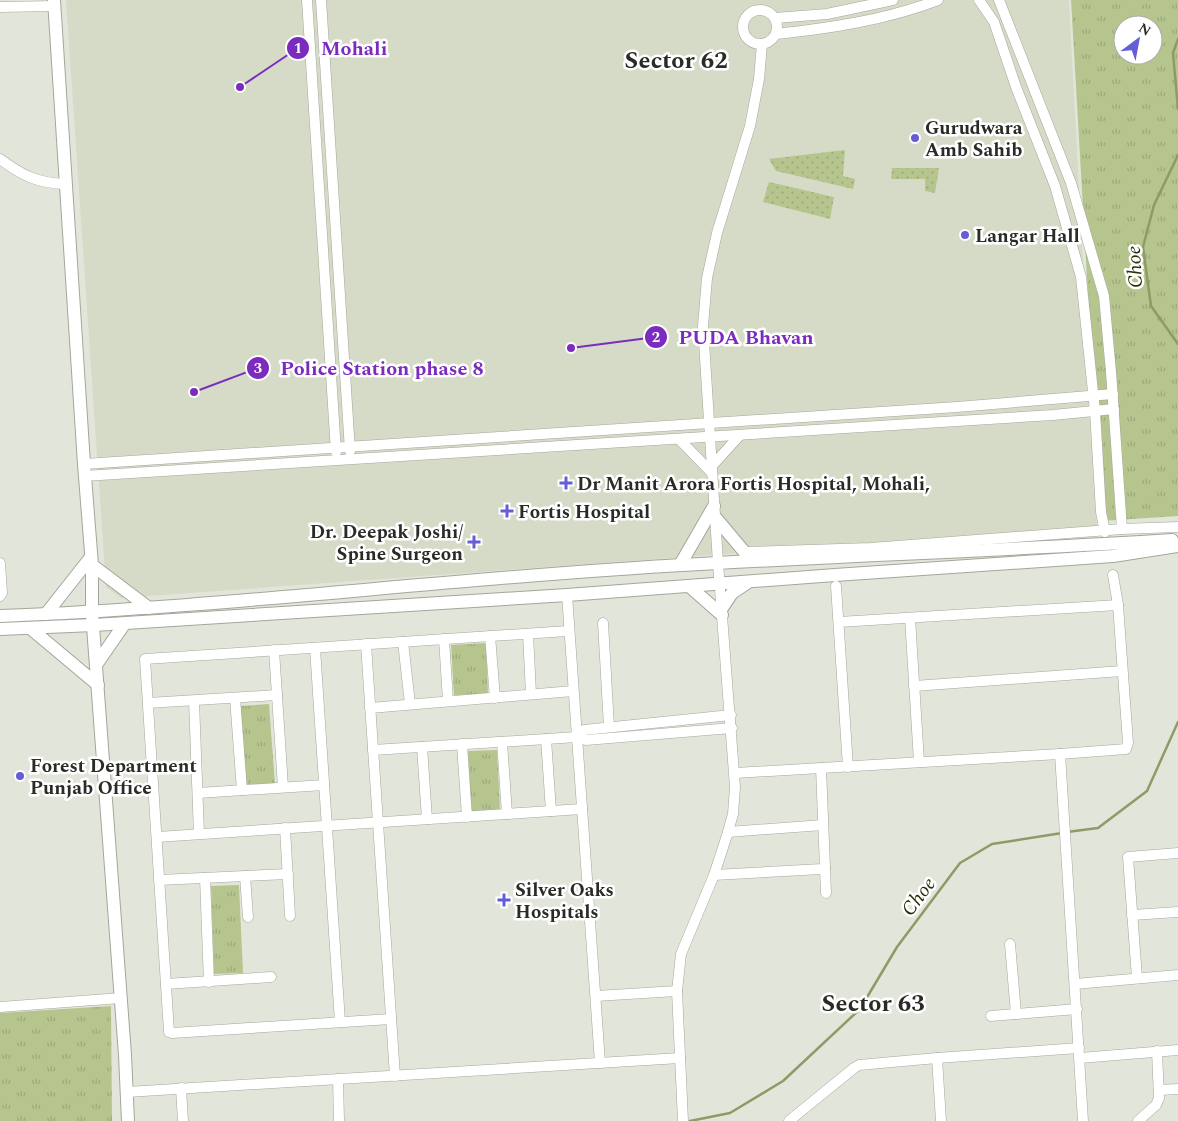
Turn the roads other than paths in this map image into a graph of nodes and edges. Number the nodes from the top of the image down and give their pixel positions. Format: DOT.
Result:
graph roads {
  1 [pos="307,0"];
  2 [pos="321,0"];
  3 [pos="893,0"];
  4 [pos="938,0"];
  5 [pos="979,0"];
  6 [pos="999,0"];
  7 [pos="54,3"];
  8 [pos="762,5"];
  9 [pos="0,8"];
  10 [pos="775,18"];
  11 [pos="776,34"];
  12 [pos="323,38"];
  13 [pos="310,40"];
  14 [pos="762,44"];
  15 [pos="316,139"];
  16 [pos="330,139"];
  17 [pos="0,159"];
  18 [pos="66,184"];
  19 [pos="343,346"];
  20 [pos="330,347"];
  21 [pos="1113,394"];
  22 [pos="1094,396"];
  23 [pos="1052,400"];
  24 [pos="956,407"];
  25 [pos="1114,409"];
  26 [pos="1095,411"];
  27 [pos="858,413"];
  28 [pos="1053,415"];
  29 [pos="958,420"];
  30 [pos="708,422"];
  31 [pos="859,426"];
  32 [pos="740,435"];
  33 [pos="709,437"];
  34 [pos="679,438"];
  35 [pos="350,446"];
  36 [pos="336,447"];
  37 [pos="351,459"];
  38 [pos="337,460"];
  39 [pos="84,470"];
  40 [pos="712,470"];
  41 [pos="714,511"];
  42 [pos="1178,527"];
  43 [pos="1122,529"];
  44 [pos="1105,532"];
  45 [pos="1178,540"];
  46 [pos="1178,546"];
  47 [pos="749,556"];
  48 [pos="91,561"];
  49 [pos="0,563"];
  50 [pos="718,563"];
  51 [pos="680,565"];
  52 [pos="1113,575"];
  53 [pos="749,582"];
  54 [pos="720,584"];
  55 [pos="689,586"];
  56 [pos="836,586"];
  57 [pos="566,595"];
  58 [pos="0,596"];
  59 [pos="1118,605"];
  60 [pos="149,608"];
  61 [pos="722,612"];
  62 [pos="46,614"];
  63 [pos="0,616"];
  64 [pos="910,618"];
  65 [pos="93,619"];
  66 [pos="839,622"];
  67 [pos="125,623"];
  68 [pos="603,623"];
  69 [pos="30,628"];
  70 [pos="0,629"];
  71 [pos="568,631"];
  72 [pos="528,634"];
  73 [pos="490,636"];
  74 [pos="444,639"];
  75 [pos="403,642"];
  76 [pos="366,644"];
  77 [pos="315,648"];
  78 [pos="274,650"];
  79 [pos="96,665"];
  80 [pos="1122,671"];
  81 [pos="98,685"];
  82 [pos="914,686"];
  83 [pos="573,691"];
  84 [pos="531,694"];
  85 [pos="277,695"];
  86 [pos="235,698"];
  87 [pos="494,698"];
  88 [pos="194,700"];
  89 [pos="448,701"];
  90 [pos="148,703"];
  91 [pos="410,704"];
  92 [pos="370,708"];
  93 [pos="731,715"];
  94 [pos="609,727"];
  95 [pos="732,728"];
  96 [pos="577,737"];
  97 [pos="546,739"];
  98 [pos="502,742"];
  99 [pos="462,744"];
  100 [pos="422,747"];
  101 [pos="373,750"];
  102 [pos="1060,754"];
  103 [pos="920,762"];
  104 [pos="848,767"];
  105 [pos="822,768"];
  106 [pos="735,773"];
  107 [pos="324,785"];
  108 [pos="283,788"];
  109 [pos="242,790"];
  110 [pos="198,793"];
  111 [pos="582,809"];
  112 [pos="551,812"];
  113 [pos="507,814"];
  114 [pos="467,817"];
  115 [pos="427,819"];
  116 [pos="378,822"];
  117 [pos="822,825"];
  118 [pos="327,826"];
  119 [pos="285,828"];
  120 [pos="728,832"];
  121 [pos="199,834"];
  122 [pos="157,837"];
  123 [pos="1178,853"];
  124 [pos="825,868"];
  125 [pos="288,874"];
  126 [pos="714,875"];
  127 [pos="245,876"];
  128 [pos="205,878"];
  129 [pos="159,880"];
  130 [pos="826,893"];
  131 [pos="1178,912"];
  132 [pos="290,916"];
  133 [pos="1132,916"];
  134 [pos="248,917"];
  135 [pos="1010,944"];
  136 [pos="1178,975"];
  137 [pos="271,977"];
  138 [pos="1137,978"];
  139 [pos="209,982"];
  140 [pos="166,984"];
  141 [pos="1075,984"];
  142 [pos="677,991"];
  143 [pos="596,996"];
  144 [pos="121,998"];
  145 [pos="0,1007"];
  146 [pos="1077,1009"];
  147 [pos="1016,1014"];
  148 [pos="991,1016"];
  149 [pos="391,1019"];
  150 [pos="340,1022"];
  151 [pos="1178,1050"];
  152 [pos="1157,1052"];
  153 [pos="1080,1053"];
  154 [pos="680,1058"];
  155 [pos="937,1058"];
  156 [pos="600,1063"];
  157 [pos="395,1076"];
  158 [pos="338,1079"];
  159 [pos="181,1088"];
  160 [pos="1178,1089"];
  161 [pos="1159,1090"];
  162 [pos="127,1092"];
  163 [pos="128,1121"];
  164 [pos="183,1121"];
  165 [pos="339,1121"];
  166 [pos="683,1121"];
  167 [pos="789,1121"];
  168 [pos="940,1121"];
  169 [pos="1083,1121"];
  170 [pos="1138,1121"];
  1 -- 13 [label="street"];
  2 -- 12 [label="street"];
  3 -- 10 [label="street"];
  4 -- 11 [label="street"];
  5 -- 22 [label="street"];
  6 -- 21 [label="street"];
  7 -- 9 [label="street"];
  7 -- 18 [label="main road"];
  8 -- 10 [label="street"];
  8 -- 14 [label="street"];
  10 -- 11 [label="street"];
  11 -- 14 [label="street"];
  12 -- 13 [label="street"];
  12 -- 16 [label="street"];
  13 -- 15 [label="street"];
  14 -- 30 [label="street"];
  15 -- 16 [label="street"];
  15 -- 20 [label="street"];
  16 -- 19 [label="street"];
  17 -- 18 [label="street"];
  18 -- 39 [label="main road"];
  19 -- 20 [label="street"];
  19 -- 35 [label="street"];
  20 -- 36 [label="street"];
  21 -- 22 [label="street"];
  21 -- 25 [label="street"];
  22 -- 23 [label="street"];
  22 -- 26 [label="street"];
  23 -- 24 [label="street"];
  23 -- 28 [label="street"];
  24 -- 27 [label="street"];
  24 -- 29 [label="street"];
  25 -- 26 [label="street"];
  25 -- 43 [label="street"];
  26 -- 28 [label="street"];
  26 -- 44 [label="street"];
  27 -- 30 [label="street"];
  27 -- 31 [label="street"];
  28 -- 29 [label="street"];
  29 -- 31 [label="street"];
  30 -- 33 [label="street"];
  30 -- 35 [label="street"];
  31 -- 32 [label="street"];
  32 -- 33 [label="street"];
  32 -- 40 [label="street"];
  33 -- 34 [label="street"];
  33 -- 40 [label="street"];
  34 -- 37 [label="street"];
  34 -- 40 [label="street"];
  35 -- 36 [label="street"];
  35 -- 37 [label="street"];
  36 -- 38 [label="street"];
  36 -- 39 [label="street"];
  37 -- 38 [label="street"];
  38 -- 39 [label="street"];
  39 -- 48 [label="main road"];
  40 -- 41 [label="street"];
  41 -- 47 [label="main road"];
  41 -- 50 [label="street"];
  41 -- 51 [label="main road"];
  42 -- 43 [label="street"];
  43 -- 44 [label="street"];
  44 -- 47 [label="street"];
  45 -- 47 [label="main road"];
  46 -- 53 [label="main road"];
  47 -- 50 [label="main road"];
  48 -- 60 [label="main road"];
  48 -- 62 [label="main road"];
  48 -- 65 [label="main road"];
  49 -- 58 [label="street"];
  50 -- 51 [label="main road"];
  50 -- 54 [label="street"];
  51 -- 60 [label="main road"];
  52 -- 59 [label="street"];
  53 -- 54 [label="main road"];
  53 -- 61 [label="main road"];
  54 -- 55 [label="main road"];
  54 -- 61 [label="street"];
  55 -- 57 [label="main road"];
  55 -- 61 [label="main road"];
  56 -- 66 [label="street"];
  57 -- 67 [label="main road"];
  57 -- 71 [label="street"];
  59 -- 64 [label="street"];
  59 -- 80 [label="street"];
  60 -- 65 [label="main road"];
  61 -- 93 [label="street"];
  62 -- 63 [label="main road"];
  62 -- 65 [label="main road"];
  64 -- 66 [label="street"];
  64 -- 82 [label="street"];
  65 -- 67 [label="main road"];
  65 -- 69 [label="main road"];
  65 -- 79 [label="main road"];
  66 -- 104 [label="street"];
  67 -- 79 [label="main road"];
  68 -- 94 [label="street"];
  69 -- 70 [label="main road"];
  69 -- 81 [label="main road"];
  71 -- 72 [label="street"];
  71 -- 83 [label="street"];
  72 -- 73 [label="street"];
  72 -- 84 [label="street"];
  73 -- 74 [label="street"];
  73 -- 87 [label="street"];
  74 -- 75 [label="street"];
  74 -- 89 [label="street"];
  75 -- 76 [label="street"];
  75 -- 91 [label="street"];
  76 -- 77 [label="street"];
  76 -- 92 [label="street"];
  77 -- 78 [label="street"];
  77 -- 107 [label="street"];
  78 -- 85 [label="street"];
  78 -- 90 [label="street"];
  79 -- 81 [label="main road"];
  80 -- 82 [label="street"];
  80 -- 102 [label="street"];
  81 -- 144 [label="main road"];
  82 -- 103 [label="street"];
  83 -- 84 [label="street"];
  83 -- 96 [label="street"];
  84 -- 87 [label="street"];
  85 -- 86 [label="street"];
  85 -- 108 [label="street"];
  86 -- 88 [label="street"];
  86 -- 109 [label="street"];
  87 -- 89 [label="street"];
  88 -- 90 [label="street"];
  88 -- 110 [label="street"];
  89 -- 91 [label="street"];
  90 -- 122 [label="street"];
  91 -- 92 [label="street"];
  92 -- 101 [label="street"];
  93 -- 94 [label="street"];
  93 -- 95 [label="street"];
  94 -- 96 [label="street"];
  95 -- 96 [label="street"];
  95 -- 106 [label="street"];
  96 -- 97 [label="street"];
  96 -- 111 [label="street"];
  97 -- 98 [label="street"];
  97 -- 112 [label="street"];
  98 -- 99 [label="street"];
  98 -- 113 [label="street"];
  99 -- 100 [label="street"];
  99 -- 114 [label="street"];
  100 -- 101 [label="street"];
  100 -- 115 [label="street"];
  101 -- 116 [label="street"];
  102 -- 103 [label="street"];
  102 -- 141 [label="street"];
  103 -- 104 [label="street"];
  104 -- 105 [label="street"];
  105 -- 106 [label="street"];
  105 -- 117 [label="street"];
  106 -- 120 [label="street"];
  107 -- 108 [label="street"];
  107 -- 118 [label="street"];
  108 -- 109 [label="street"];
  109 -- 110 [label="street"];
  110 -- 121 [label="street"];
  111 -- 112 [label="street"];
  111 -- 143 [label="street"];
  112 -- 113 [label="street"];
  113 -- 114 [label="street"];
  114 -- 115 [label="street"];
  115 -- 116 [label="street"];
  116 -- 118 [label="street"];
  116 -- 149 [label="street"];
  117 -- 120 [label="street"];
  117 -- 124 [label="street"];
  118 -- 119 [label="street"];
  118 -- 150 [label="street"];
  119 -- 121 [label="street"];
  119 -- 125 [label="street"];
  120 -- 126 [label="street"];
  121 -- 122 [label="street"];
  122 -- 129 [label="street"];
  123 -- 133 [label="street"];
  124 -- 126 [label="street"];
  124 -- 130 [label="street"];
  125 -- 127 [label="street"];
  125 -- 132 [label="street"];
  126 -- 142 [label="street"];
  127 -- 128 [label="street"];
  127 -- 134 [label="street"];
  128 -- 129 [label="street"];
  128 -- 139 [label="street"];
  129 -- 140 [label="street"];
  131 -- 133 [label="street"];
  133 -- 138 [label="street"];
  135 -- 147 [label="street"];
  136 -- 138 [label="street"];
  137 -- 139 [label="street"];
  138 -- 141 [label="street"];
  139 -- 140 [label="street"];
  140 -- 150 [label="street"];
  141 -- 146 [label="street"];
  142 -- 143 [label="street"];
  142 -- 154 [label="street"];
  143 -- 156 [label="street"];
  144 -- 145 [label="street"];
  144 -- 162 [label="main road"];
  146 -- 147 [label="street"];
  146 -- 153 [label="street"];
  147 -- 148 [label="street"];
  149 -- 150 [label="street"];
  149 -- 157 [label="street"];
  151 -- 152 [label="street"];
  152 -- 153 [label="street"];
  152 -- 161 [label="street"];
  153 -- 155 [label="street"];
  153 -- 169 [label="street"];
  154 -- 156 [label="street"];
  154 -- 166 [label="street"];
  155 -- 167 [label="street"];
  155 -- 168 [label="street"];
  156 -- 157 [label="street"];
  157 -- 158 [label="street"];
  158 -- 159 [label="street"];
  158 -- 165 [label="street"];
  159 -- 162 [label="street"];
  159 -- 164 [label="street"];
  160 -- 161 [label="street"];
  161 -- 170 [label="street"];
  162 -- 163 [label="main road"];
}
